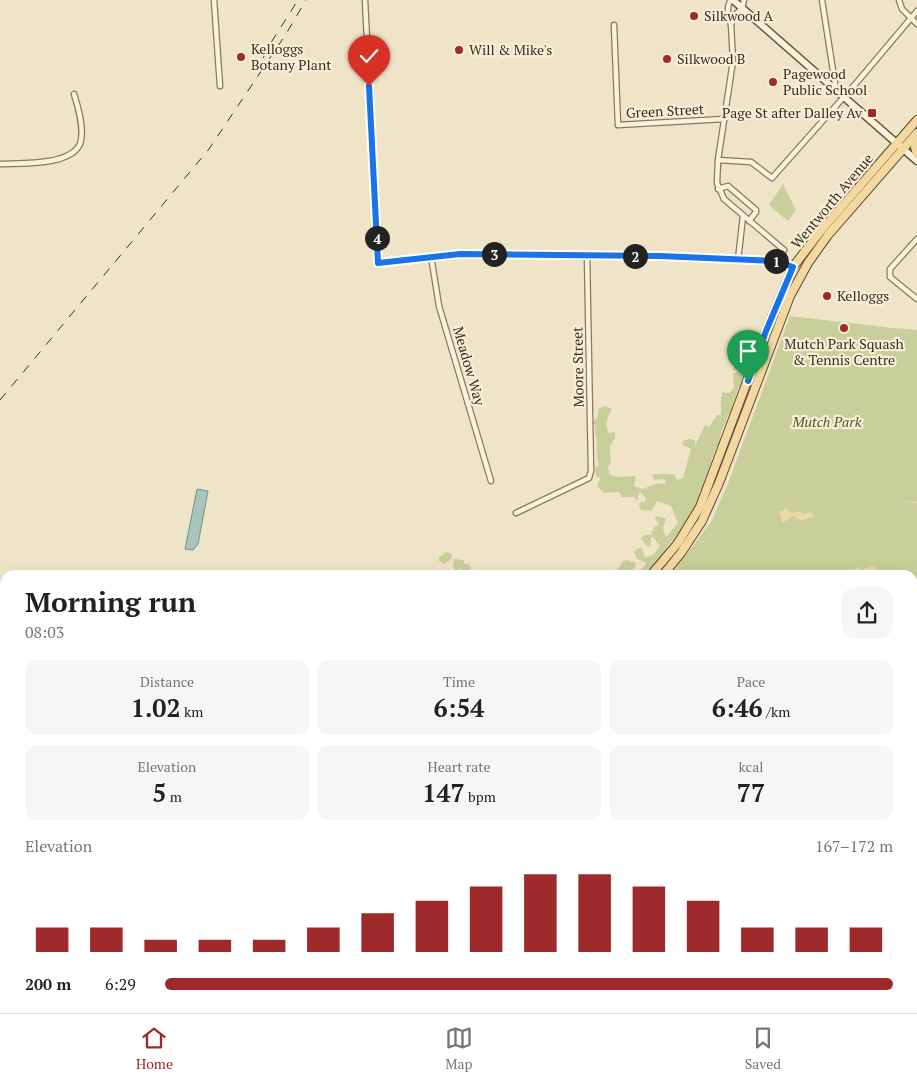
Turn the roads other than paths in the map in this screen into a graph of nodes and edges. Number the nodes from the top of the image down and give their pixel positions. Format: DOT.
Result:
graph roads {
  1 [pos="214,0"];
  2 [pos="365,0"];
  3 [pos="732,0"];
  4 [pos="744,0"];
  5 [pos="822,0"];
  6 [pos="899,0"];
  7 [pos="742,8"];
  8 [pos="917,11"];
  9 [pos="911,18"];
  10 [pos="732,24"];
  11 [pos="917,24"];
  12 [pos="614,25"];
  13 [pos="220,86"];
  14 [pos="836,91"];
  15 [pos="74,94"];
  16 [pos="843,98"];
  17 [pos="724,119"];
  18 [pos="917,120"];
  19 [pos="917,134"];
  20 [pos="917,139"];
  21 [pos="896,144"];
  22 [pos="903,150"];
  23 [pos="917,154"];
  24 [pos="718,160"];
  25 [pos="917,161"];
  26 [pos="0,164"];
  27 [pos="718,189"];
  28 [pos="743,216"];
  29 [pos="749,221"];
  30 [pos="917,239"];
  31 [pos="784,250"];
  32 [pos="587,255"];
  33 [pos="432,256"];
  34 [pos="738,260"];
  35 [pos="793,267"];
  36 [pos="802,273"];
  37 [pos="917,299"];
  38 [pos="491,481"];
  39 [pos="516,513"];
  40 [pos="655,570"];
  41 [pos="667,570"];
  1 -- 13 [label="street"];
  2 -- 33 [label="street"];
  3 -- 7 [label="main road"];
  3 -- 10 [label="street"];
  4 -- 7 [label="street"];
  5 -- 14 [label="street"];
  6 -- 9 [label="street"];
  7 -- 10 [label="street"];
  7 -- 14 [label="main road"];
  8 -- 9 [label="street"];
  9 -- 11 [label="street"];
  9 -- 16 [label="street"];
  10 -- 17 [label="street"];
  12 -- 17 [label="street, Green Street"];
  14 -- 16 [label="main road"];
  15 -- 26 [label="street"];
  16 -- 21 [label="main road"];
  16 -- 24 [label="street"];
  17 -- 24 [label="street"];
  18 -- 21 [label="main road, Wentworth Avenue"];
  19 -- 22 [label="main road, Wentworth Avenue"];
  20 -- 23 [label="main road"];
  21 -- 22 [label="main road"];
  21 -- 35 [label="main road, Wentworth Avenue"];
  22 -- 25 [label="main road"];
  22 -- 36 [label="main road, Wentworth Avenue"];
  24 -- 27 [label="street"];
  27 -- 28 [label="street"];
  27 -- 29 [label="street"];
  28 -- 29 [label="street"];
  28 -- 34 [label="street"];
  29 -- 31 [label="street"];
  30 -- 37 [label="street"];
  32 -- 33 [label="street"];
  32 -- 34 [label="street"];
  32 -- 39 [label="street, Moore Street"];
  33 -- 38 [label="street, Meadow Way"];
  34 -- 35 [label="street"];
  35 -- 36 [label="main road"];
  35 -- 40 [label="main road, Wentworth Avenue"];
  36 -- 41 [label="main road, Wentworth Avenue"];
}
